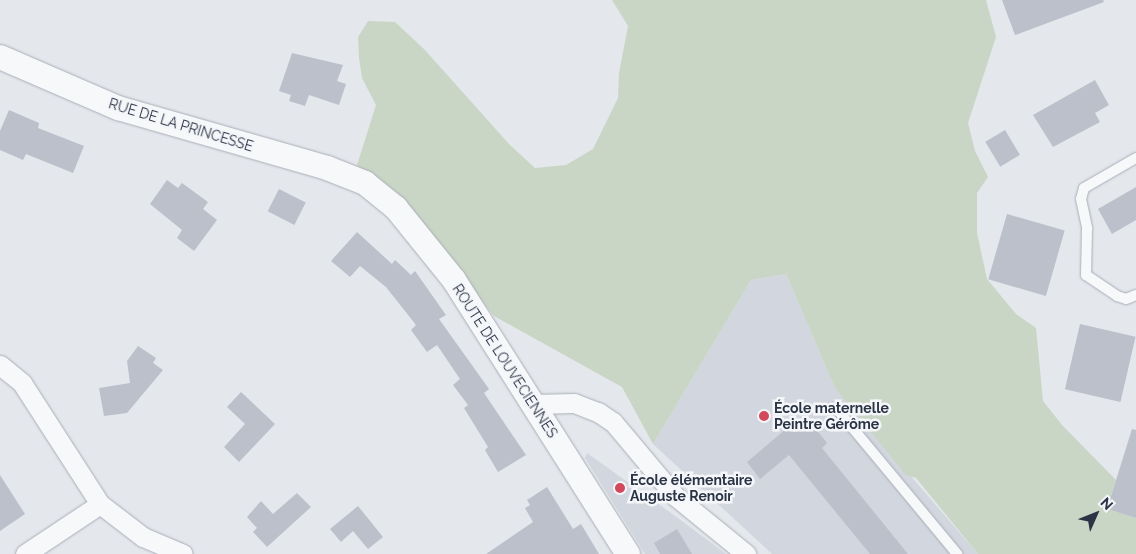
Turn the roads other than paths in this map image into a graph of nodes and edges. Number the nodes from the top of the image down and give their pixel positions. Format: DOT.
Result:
graph roads {
  1 [pos="0,57"];
  2 [pos="1136,158"];
  3 [pos="365,183"];
  4 [pos="1135,298"];
  5 [pos="0,364"];
  6 [pos="533,404"];
  7 [pos="836,408"];
  8 [pos="100,504"];
  9 [pos="25,554"];
  10 [pos="183,554"];
  11 [pos="628,554"];
  12 [pos="746,554"];
  13 [pos="957,554"];
  1 -- 3 [label="street, RUE DE LA PRINCESSE"];
  2 -- 4 [label="lane"];
  3 -- 6 [label="street, ROUTE DE LOUVECIENNES"];
  5 -- 8 [label="street"];
  6 -- 11 [label="street, ROUTE DE LOUVECIENNES"];
  6 -- 12 [label="street"];
  7 -- 13 [label="lane"];
  8 -- 9 [label="street"];
  8 -- 10 [label="street"];
}
